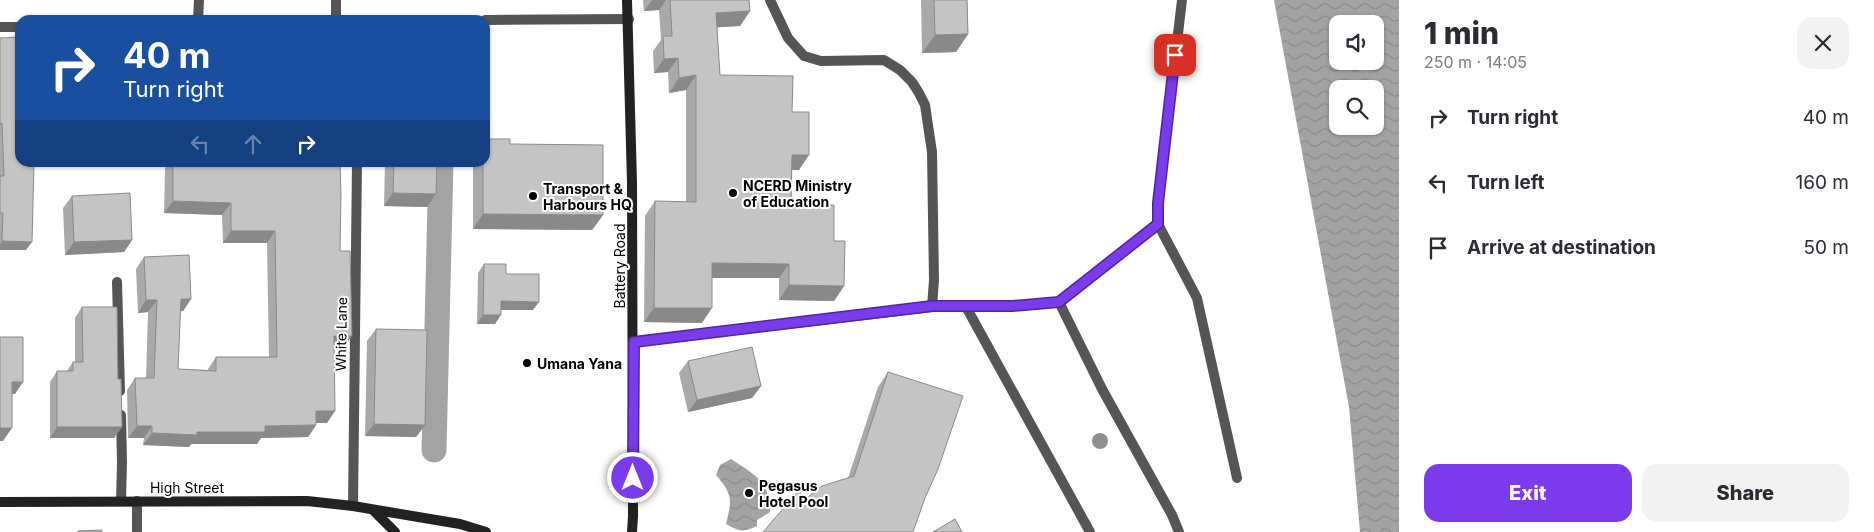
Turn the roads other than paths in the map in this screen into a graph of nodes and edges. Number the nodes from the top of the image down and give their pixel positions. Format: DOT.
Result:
graph roads {
  1 [pos="199,0"];
  2 [pos="336,0"];
  3 [pos="627,0"];
  4 [pos="770,0"];
  5 [pos="1182,0"];
  6 [pos="198,15"];
  7 [pos="336,15"];
  8 [pos="629,19"];
  9 [pos="490,20"];
  10 [pos="0,27"];
  11 [pos="15,27"];
  12 [pos="357,167"];
  13 [pos="1158,224"];
  14 [pos="116,282"];
  15 [pos="1059,302"];
  16 [pos="965,305"];
  17 [pos="932,306"];
  18 [pos="634,342"];
  19 [pos="1237,478"];
  20 [pos="121,501"];
  21 [pos="137,501"];
  22 [pos="0,502"];
  23 [pos="353,506"];
  24 [pos="373,510"];
  25 [pos="395,513"];
  26 [pos="468,529"];
  27 [pos="137,532"];
  28 [pos="395,532"];
  29 [pos="486,532"];
  30 [pos="632,532"];
  31 [pos="1090,532"];
  32 [pos="1179,532"];
  1 -- 6 [label="street"];
  2 -- 7 [label="street"];
  3 -- 8 [label="street, Battery Road"];
  4 -- 17 [label="street"];
  5 -- 13 [label="street"];
  8 -- 9 [label="street"];
  8 -- 18 [label="street, Battery Road"];
  10 -- 11 [label="street"];
  12 -- 23 [label="street, White Lane"];
  13 -- 15 [label="street"];
  13 -- 19 [label="street"];
  14 -- 20 [label="street"];
  15 -- 16 [label="street"];
  15 -- 32 [label="street"];
  16 -- 17 [label="street"];
  16 -- 31 [label="street"];
  17 -- 18 [label="street"];
  18 -- 30 [label="street, Battery Road"];
  20 -- 21 [label="street, High Street"];
  20 -- 22 [label="street, High Street"];
  21 -- 23 [label="street, High Street"];
  21 -- 27 [label="street"];
  23 -- 24 [label="street, High Street"];
  24 -- 25 [label="street, High Street"];
  24 -- 28 [label="street"];
  25 -- 26 [label="street, High Street"];
  25 -- 28 [label="street"];
  26 -- 29 [label="street, High Street"];
}
